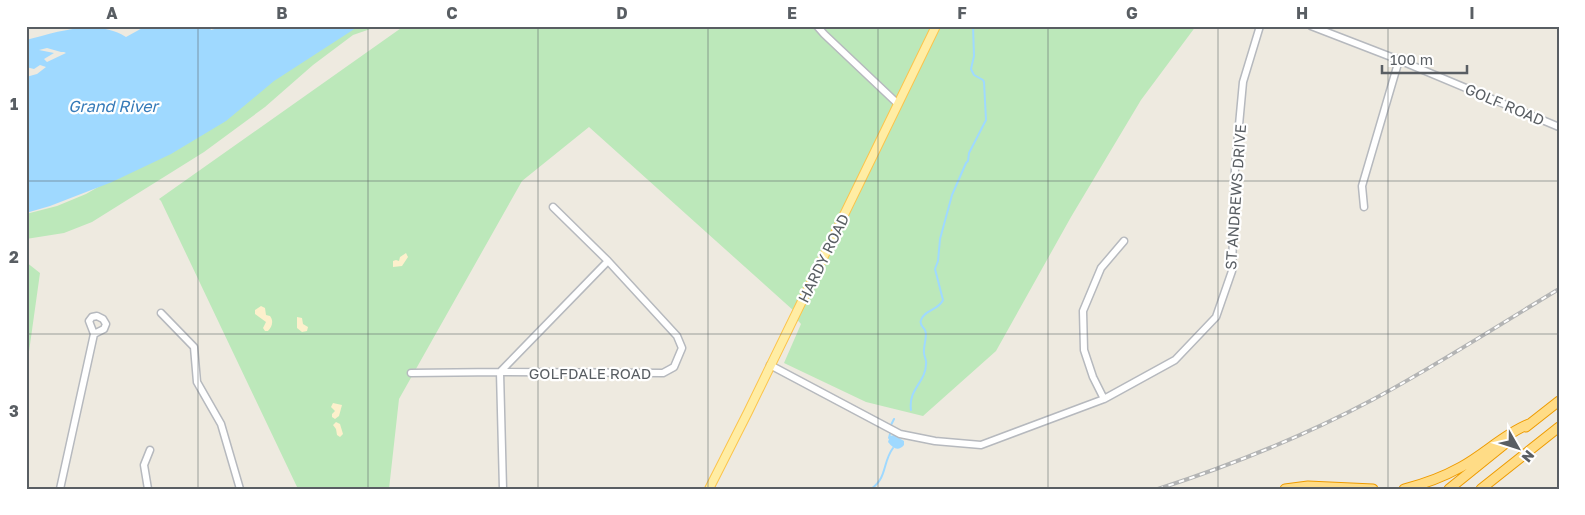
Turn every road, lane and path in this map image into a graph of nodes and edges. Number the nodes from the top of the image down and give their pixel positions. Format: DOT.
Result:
graph roads {
  1 [pos="817,26"];
  2 [pos="936,26"];
  3 [pos="1260,26"];
  4 [pos="1311,26"];
  5 [pos="1399,60"];
  6 [pos="898,104"];
  7 [pos="1559,127"];
  8 [pos="1364,206"];
  9 [pos="553,207"];
  10 [pos="1124,241"];
  11 [pos="608,261"];
  12 [pos="161,313"];
  13 [pos="94,334"];
  14 [pos="770,366"];
  15 [pos="500,372"];
  16 [pos="411,373"];
  17 [pos="1104,399"];
  18 [pos="1559,401"];
  19 [pos="1529,424"];
  20 [pos="1559,427"];
  21 [pos="150,450"];
  22 [pos="60,489"];
  23 [pos="148,489"];
  24 [pos="240,489"];
  25 [pos="503,489"];
  26 [pos="709,489"];
  27 [pos="1285,489"];
  28 [pos="1373,489"];
  29 [pos="1404,489"];
  30 [pos="1449,489"];
  31 [pos="1481,489"];
  1 -- 6 [label="street"];
  2 -- 6 [label="main road, HARDY ROAD"];
  3 -- 17 [label="street, ST ANDREWS DRIVE"];
  4 -- 5 [label="street, GOLF ROAD"];
  5 -- 7 [label="street, GOLF ROAD"];
  5 -- 8 [label="street"];
  6 -- 14 [label="main road, HARDY ROAD"];
  9 -- 11 [label="street, GOLFDALE ROAD"];
  10 -- 17 [label="street"];
  11 -- 15 [label="street"];
  11 -- 15 [label="street, GOLFDALE ROAD"];
  12 -- 24 [label="street"];
  13 -- 22 [label="street"];
  14 -- 17 [label="street, ST ANDREWS DRIVE"];
  14 -- 26 [label="main road, HARDY ROAD"];
  15 -- 16 [label="street, GOLFDALE ROAD"];
  15 -- 25 [label="street"];
  18 -- 19 [label="highway"];
  19 -- 29 [label="highway"];
  19 -- 30 [label="highway"];
  20 -- 31 [label="highway"];
  21 -- 23 [label="street"];
  27 -- 28 [label="highway"];
}
